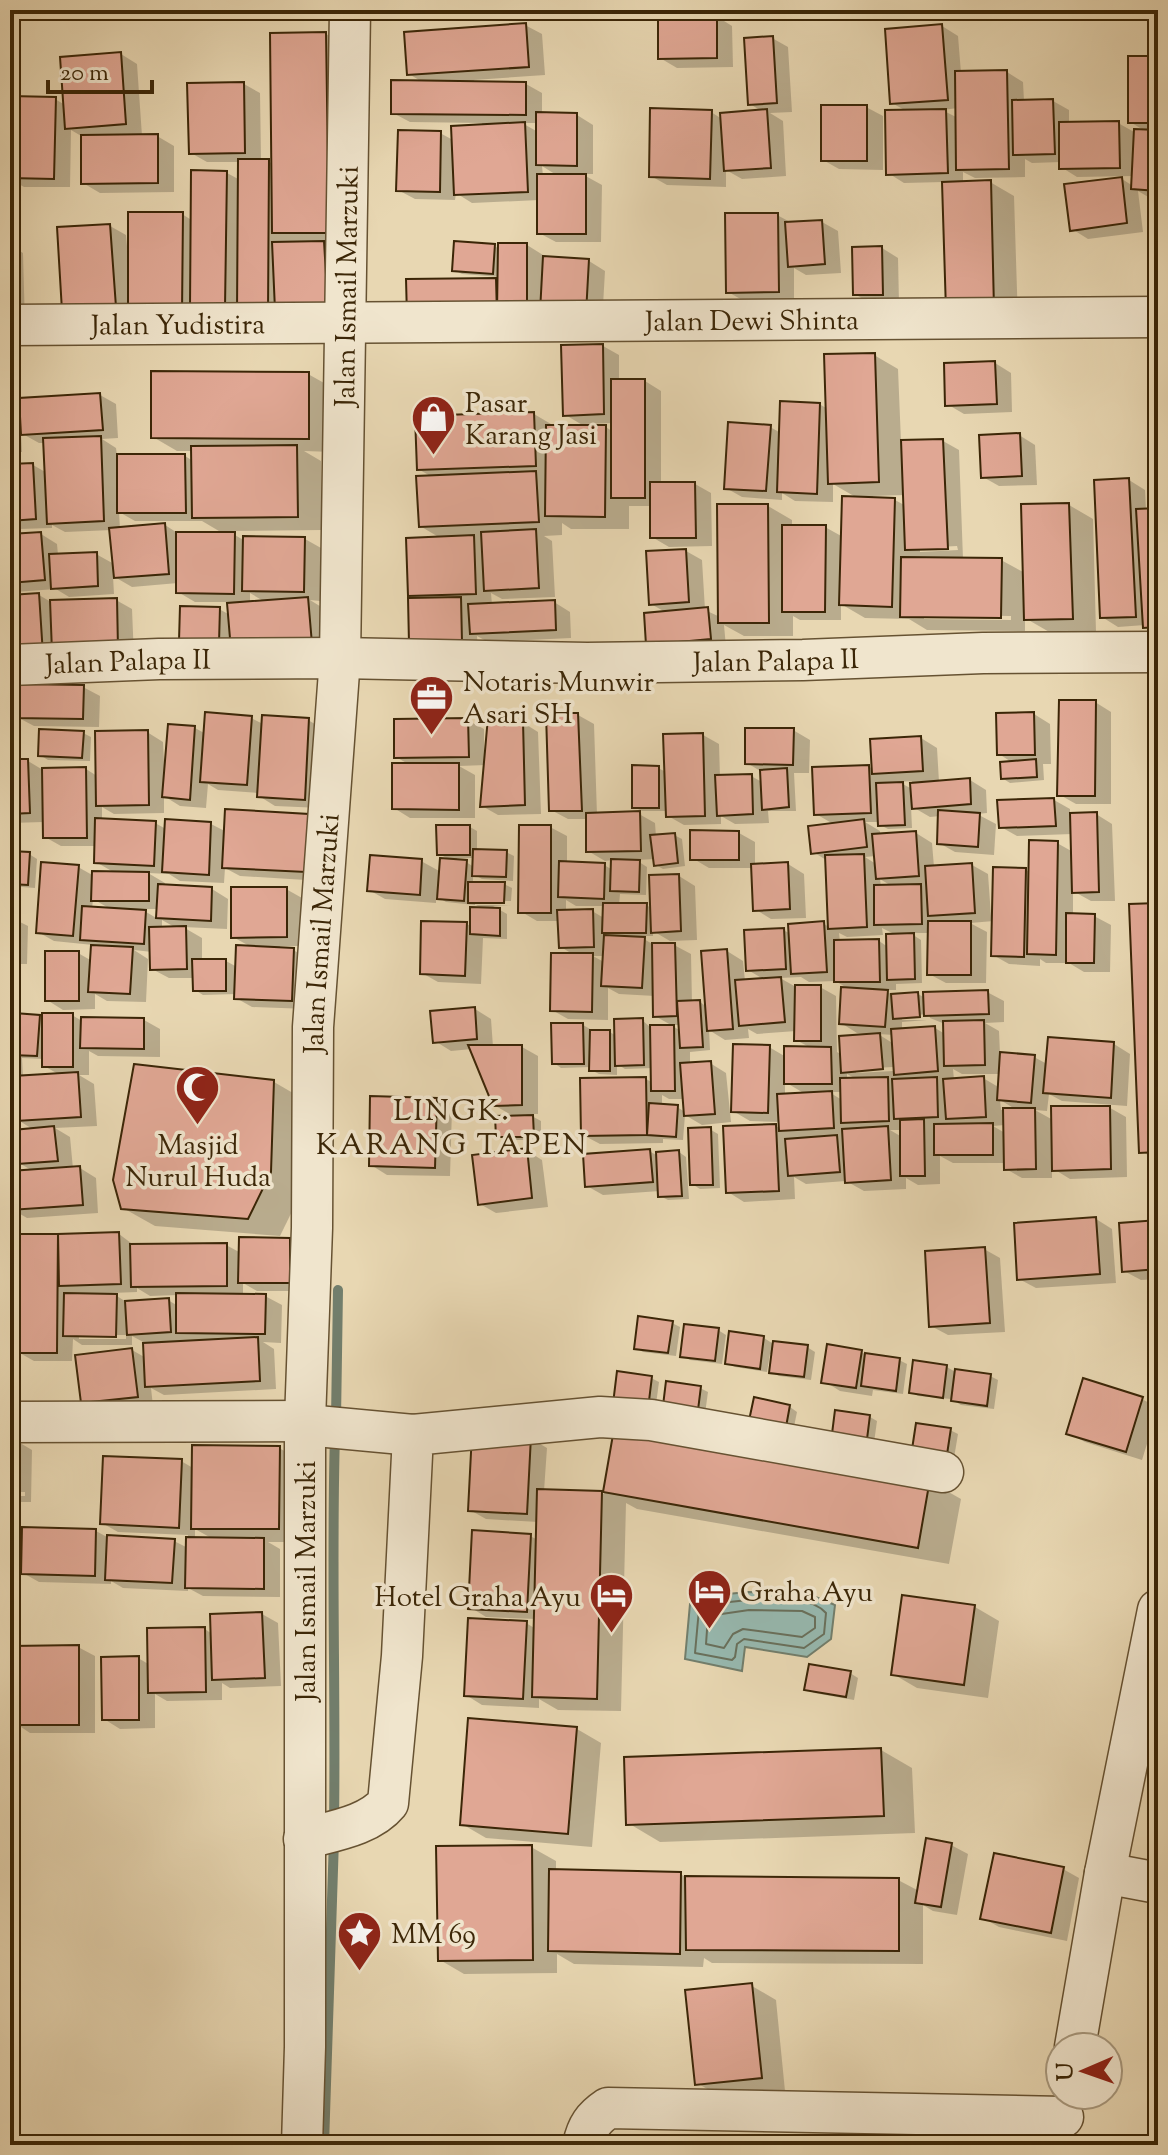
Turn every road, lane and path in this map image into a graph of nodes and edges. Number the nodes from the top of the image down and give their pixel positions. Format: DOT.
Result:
graph roads {
  1 [pos="350,10"];
  2 [pos="1158,317"];
  3 [pos="345,321"];
  4 [pos="10,325"];
  5 [pos="1158,652"];
  6 [pos="340,658"];
  7 [pos="10,665"];
  8 [pos="10,1422"];
  9 [pos="326,1426"];
  10 [pos="413,1435"];
  11 [pos="943,1472"];
  12 [pos="1158,1610"];
  13 [pos="314,1836"];
  14 [pos="1105,1873"];
  15 [pos="1158,1883"];
  16 [pos="1078,2031"];
  17 [pos="1064,2119"];
  18 [pos="585,2138"];
  19 [pos="302,2145"];
  1 -- 3 [label="street, Jalan Ismail Marzuki"];
  2 -- 3 [label="street, Jalan Dewi Shinta"];
  3 -- 4 [label="street, Jalan Yudistira"];
  3 -- 6 [label="street, Jalan Ismail Marzuki"];
  5 -- 6 [label="street, Jalan Palapa II"];
  6 -- 7 [label="street, Jalan Palapa II"];
  6 -- 9 [label="street, Jalan Ismail Marzuki"];
  8 -- 9 [label="street"];
  9 -- 10 [label="street"];
  9 -- 13 [label="street, Jalan Ismail Marzuki"];
  10 -- 11 [label="street"];
  10 -- 13 [label="street"];
  12 -- 14 [label="street"];
  13 -- 19 [label="street, Jalan Ismail Marzuki"];
  14 -- 15 [label="street"];
  14 -- 16 [label="street"];
  17 -- 18 [label="street"];
}
